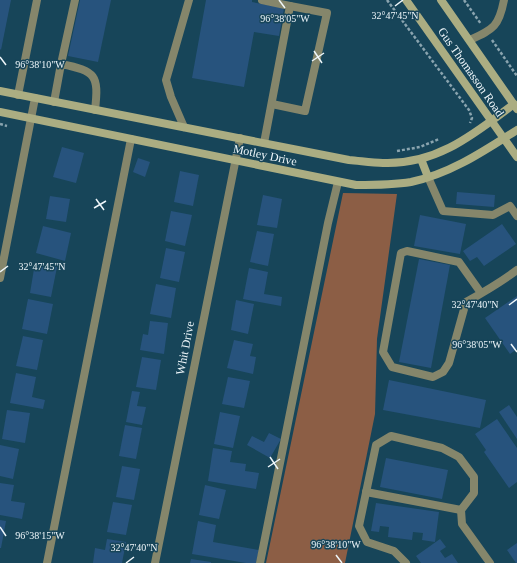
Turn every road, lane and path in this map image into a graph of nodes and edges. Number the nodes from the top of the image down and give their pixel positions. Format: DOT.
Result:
graph roads {
  1 [pos="37,0"];
  2 [pos="74,0"];
  3 [pos="189,0"];
  4 [pos="262,0"];
  5 [pos="387,0"];
  6 [pos="406,0"];
  7 [pos="441,0"];
  8 [pos="504,0"];
  9 [pos="290,6"];
  10 [pos="470,40"];
  11 [pos="61,64"];
  12 [pos="0,91"];
  13 [pos="18,95"];
  14 [pos="35,98"];
  15 [pos="54,102"];
  16 [pos="272,104"];
  17 [pos="515,106"];
  18 [pos="95,110"];
  19 [pos="0,112"];
  20 [pos="31,118"];
  21 [pos="491,121"];
  22 [pos="470,123"];
  23 [pos="184,127"];
  24 [pos="464,127"];
  25 [pos="517,130"];
  26 [pos="476,133"];
  27 [pos="240,138"];
  28 [pos="131,139"];
  29 [pos="441,139"];
  30 [pos="504,139"];
  31 [pos="264,143"];
  32 [pos="390,151"];
  33 [pos="517,157"];
  34 [pos="421,158"];
  35 [pos="235,161"];
  36 [pos="428,177"];
  37 [pos="338,182"];
  38 [pos="517,216"];
  39 [pos="517,270"];
  40 [pos="0,278"];
  41 [pos="481,294"];
  42 [pos="366,492"];
  43 [pos="461,510"];
  44 [pos="47,563"];
  45 [pos="155,563"];
  46 [pos="260,563"];
  47 [pos="406,563"];
  48 [pos="490,563"];
  1 -- 13 [label="street"];
  2 -- 11 [label="street"];
  3 -- 23 [label="street"];
  4 -- 9 [label="street"];
  5 -- 22 [label="path"];
  6 -- 21 [label="main road, Gus Thomasson Road"];
  7 -- 10 [label="main road, Gus Thomasson Road"];
  8 -- 10 [label="street"];
  9 -- 16 [label="street"];
  9 -- 16 [label="street"];
  10 -- 17 [label="main road, Gus Thomasson Road"];
  11 -- 15 [label="street"];
  11 -- 18 [label="street"];
  12 -- 13 [label="main road, Motley Drive"];
  13 -- 14 [label="main road, Motley Drive"];
  14 -- 15 [label="main road, Motley Drive"];
  14 -- 20 [label="street"];
  15 -- 18 [label="main road, Motley Drive"];
  16 -- 31 [label="street"];
  17 -- 21 [label="main road, Motley Drive"];
  18 -- 23 [label="main road, Motley Drive"];
  19 -- 20 [label="main road, Motley Drive"];
  20 -- 28 [label="main road, Motley Drive"];
  20 -- 40 [label="street"];
  21 -- 26 [label="main road, Motley Drive"];
  21 -- 30 [label="main road, Gus Thomasson Road"];
  22 -- 24 [label="path"];
  22 -- 26 [label="path"];
  23 -- 27 [label="main road, Motley Drive"];
  25 -- 30 [label="main road, Motley Drive"];
  26 -- 34 [label="main road, Motley Drive"];
  27 -- 31 [label="main road, Motley Drive"];
  27 -- 35 [label="street, Whit Drive"];
  28 -- 35 [label="main road, Motley Drive"];
  28 -- 44 [label="street"];
  29 -- 32 [label="path"];
  30 -- 33 [label="main road, Gus Thomasson Road"];
  30 -- 36 [label="main road, Motley Drive"];
  31 -- 34 [label="main road, Motley Drive"];
  34 -- 36 [label="main road"];
  35 -- 37 [label="main road, Motley Drive"];
  35 -- 45 [label="street, Whit Drive"];
  36 -- 37 [label="main road, Motley Drive"];
  36 -- 38 [label="street"];
  37 -- 46 [label="street"];
  39 -- 41 [label="street"];
  41 -- 41 [label="street"];
  42 -- 43 [label="street"];
  42 -- 43 [label="street"];
  42 -- 47 [label="street"];
  43 -- 48 [label="street"];
}
